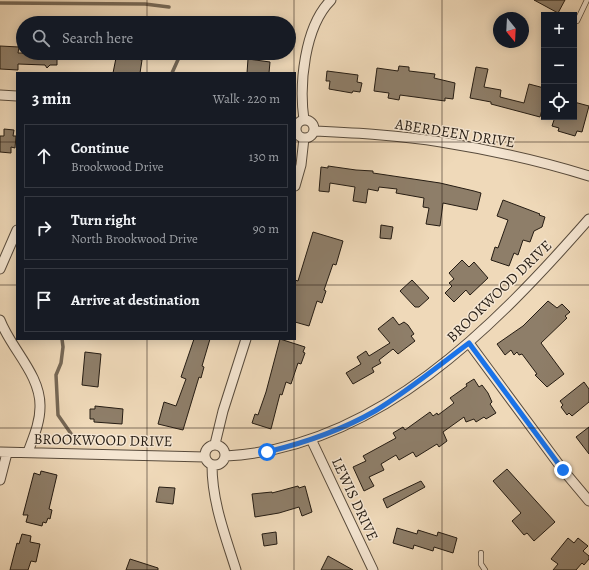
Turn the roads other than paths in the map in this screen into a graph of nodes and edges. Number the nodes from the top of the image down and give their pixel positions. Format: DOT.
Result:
graph roads {
  1 [pos="331,0"];
  2 [pos="587,0"];
  3 [pos="577,21"];
  4 [pos="0,95"];
  5 [pos="16,96"];
  6 [pos="304,120"];
  7 [pos="296,129"];
  8 [pos="314,131"];
  9 [pos="304,138"];
  10 [pos="589,176"];
  11 [pos="296,182"];
  12 [pos="589,219"];
  13 [pos="16,232"];
  14 [pos="0,270"];
  15 [pos="0,320"];
  16 [pos="246,340"];
  17 [pos="469,343"];
  18 [pos="311,439"];
  19 [pos="215,444"];
  20 [pos="4,452"];
  21 [pos="28,452"];
  22 [pos="226,456"];
  23 [pos="205,457"];
  24 [pos="212,465"];
  25 [pos="0,480"];
  26 [pos="589,501"];
  27 [pos="481,553"];
  28 [pos="236,570"];
  29 [pos="373,570"];
  30 [pos="485,570"];
  1 -- 6 [label="street"];
  2 -- 3 [label="lane"];
  4 -- 5 [label="street"];
  6 -- 7 [label="street"];
  6 -- 8 [label="street"];
  7 -- 9 [label="street"];
  8 -- 9 [label="street"];
  8 -- 10 [label="street, ABERDEEN DRIVE"];
  9 -- 11 [label="street"];
  12 -- 17 [label="street, BROOKWOOD DRIVE"];
  13 -- 14 [label="street"];
  15 -- 21 [label="street"];
  16 -- 19 [label="street"];
  17 -- 18 [label="street, BROOKWOOD DRIVE"];
  17 -- 26 [label="street"];
  18 -- 22 [label="street, BROOKWOOD DRIVE"];
  18 -- 29 [label="street, LEWIS DRIVE"];
  19 -- 22 [label="street"];
  19 -- 23 [label="street"];
  20 -- 21 [label="street, BROOKWOOD DRIVE"];
  20 -- 25 [label="street"];
  21 -- 23 [label="street, BROOKWOOD DRIVE"];
  22 -- 24 [label="street"];
  23 -- 24 [label="street"];
  24 -- 28 [label="street"];
  27 -- 30 [label="lane"];
}
